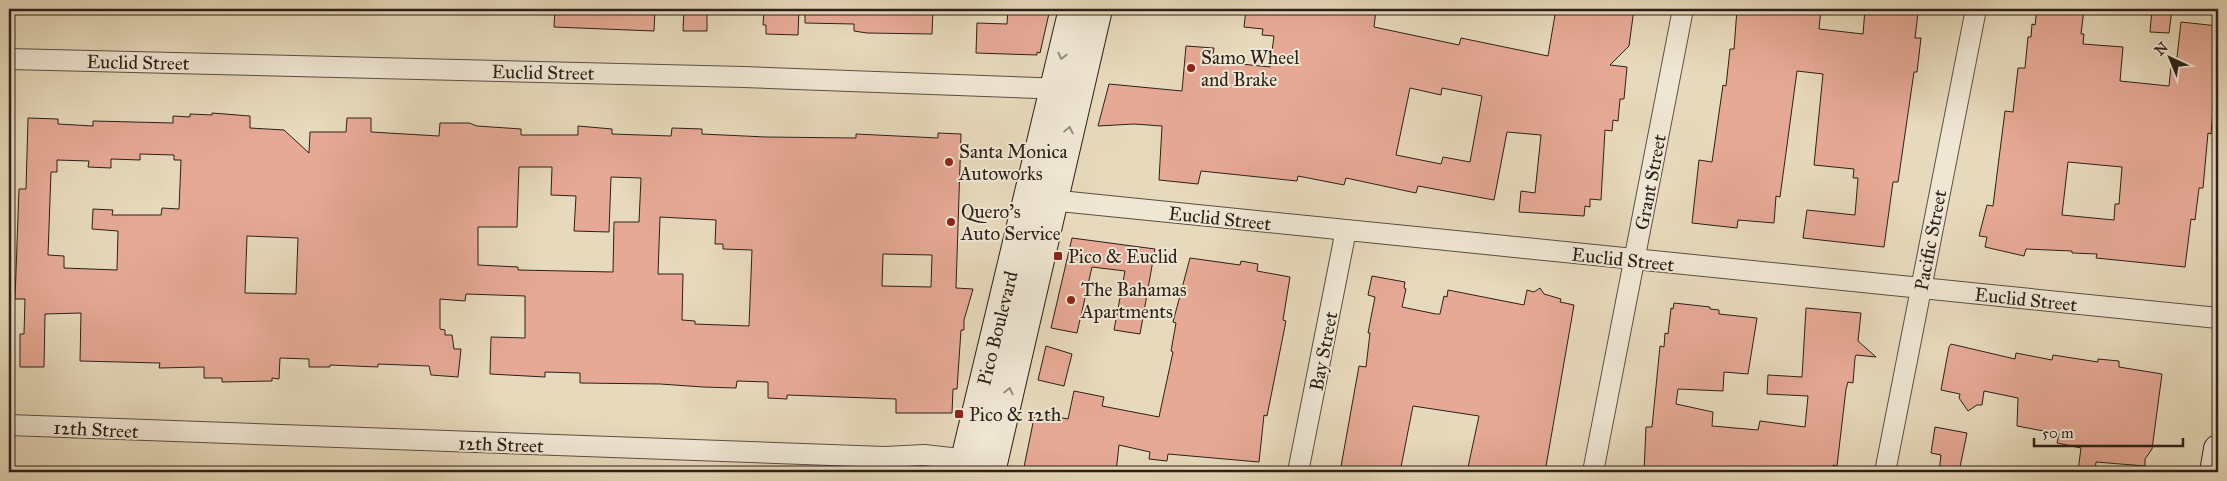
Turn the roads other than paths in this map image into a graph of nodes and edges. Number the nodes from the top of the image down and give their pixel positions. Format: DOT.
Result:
graph roads {
  1 [pos="1074,9"];
  2 [pos="1098,9"];
  3 [pos="1682,9"];
  4 [pos="1976,9"];
  5 [pos="9,59"];
  6 [pos="1066,89"];
  7 [pos="1041,199"];
  8 [pos="1346,230"];
  9 [pos="1635,260"];
  10 [pos="1921,288"];
  11 [pos="2218,318"];
  12 [pos="9,425"];
  13 [pos="2218,449"];
  14 [pos="964,466"];
  15 [pos="992,467"];
  16 [pos="1298,472"];
  17 [pos="1593,472"];
  18 [pos="1885,472"];
  19 [pos="2214,472"];
  1 -- 6 [label="main road, Pico Boulevard, one-way"];
  2 -- 6 [label="main road, Pico Boulevard"];
  3 -- 9 [label="street, Grant Street"];
  4 -- 10 [label="street, Pacific Street"];
  5 -- 6 [label="street, Euclid Street"];
  6 -- 7 [label="main road, Pico Boulevard"];
  7 -- 8 [label="street, Euclid Street"];
  7 -- 14 [label="main road, Pico Boulevard"];
  15 -- 7 [label="main road, Pico Boulevard, one-way"];
  8 -- 9 [label="street, Euclid Street"];
  8 -- 16 [label="street, Bay Street"];
  9 -- 10 [label="street, Euclid Street"];
  9 -- 17 [label="street, Grant Street"];
  10 -- 11 [label="street, Euclid Street"];
  10 -- 18 [label="street, Pacific Street"];
  12 -- 14 [label="street, 12th Street"];
  13 -- 19 [label="main road"];
  14 -- 15 [label="street, 12th Street"];
}
